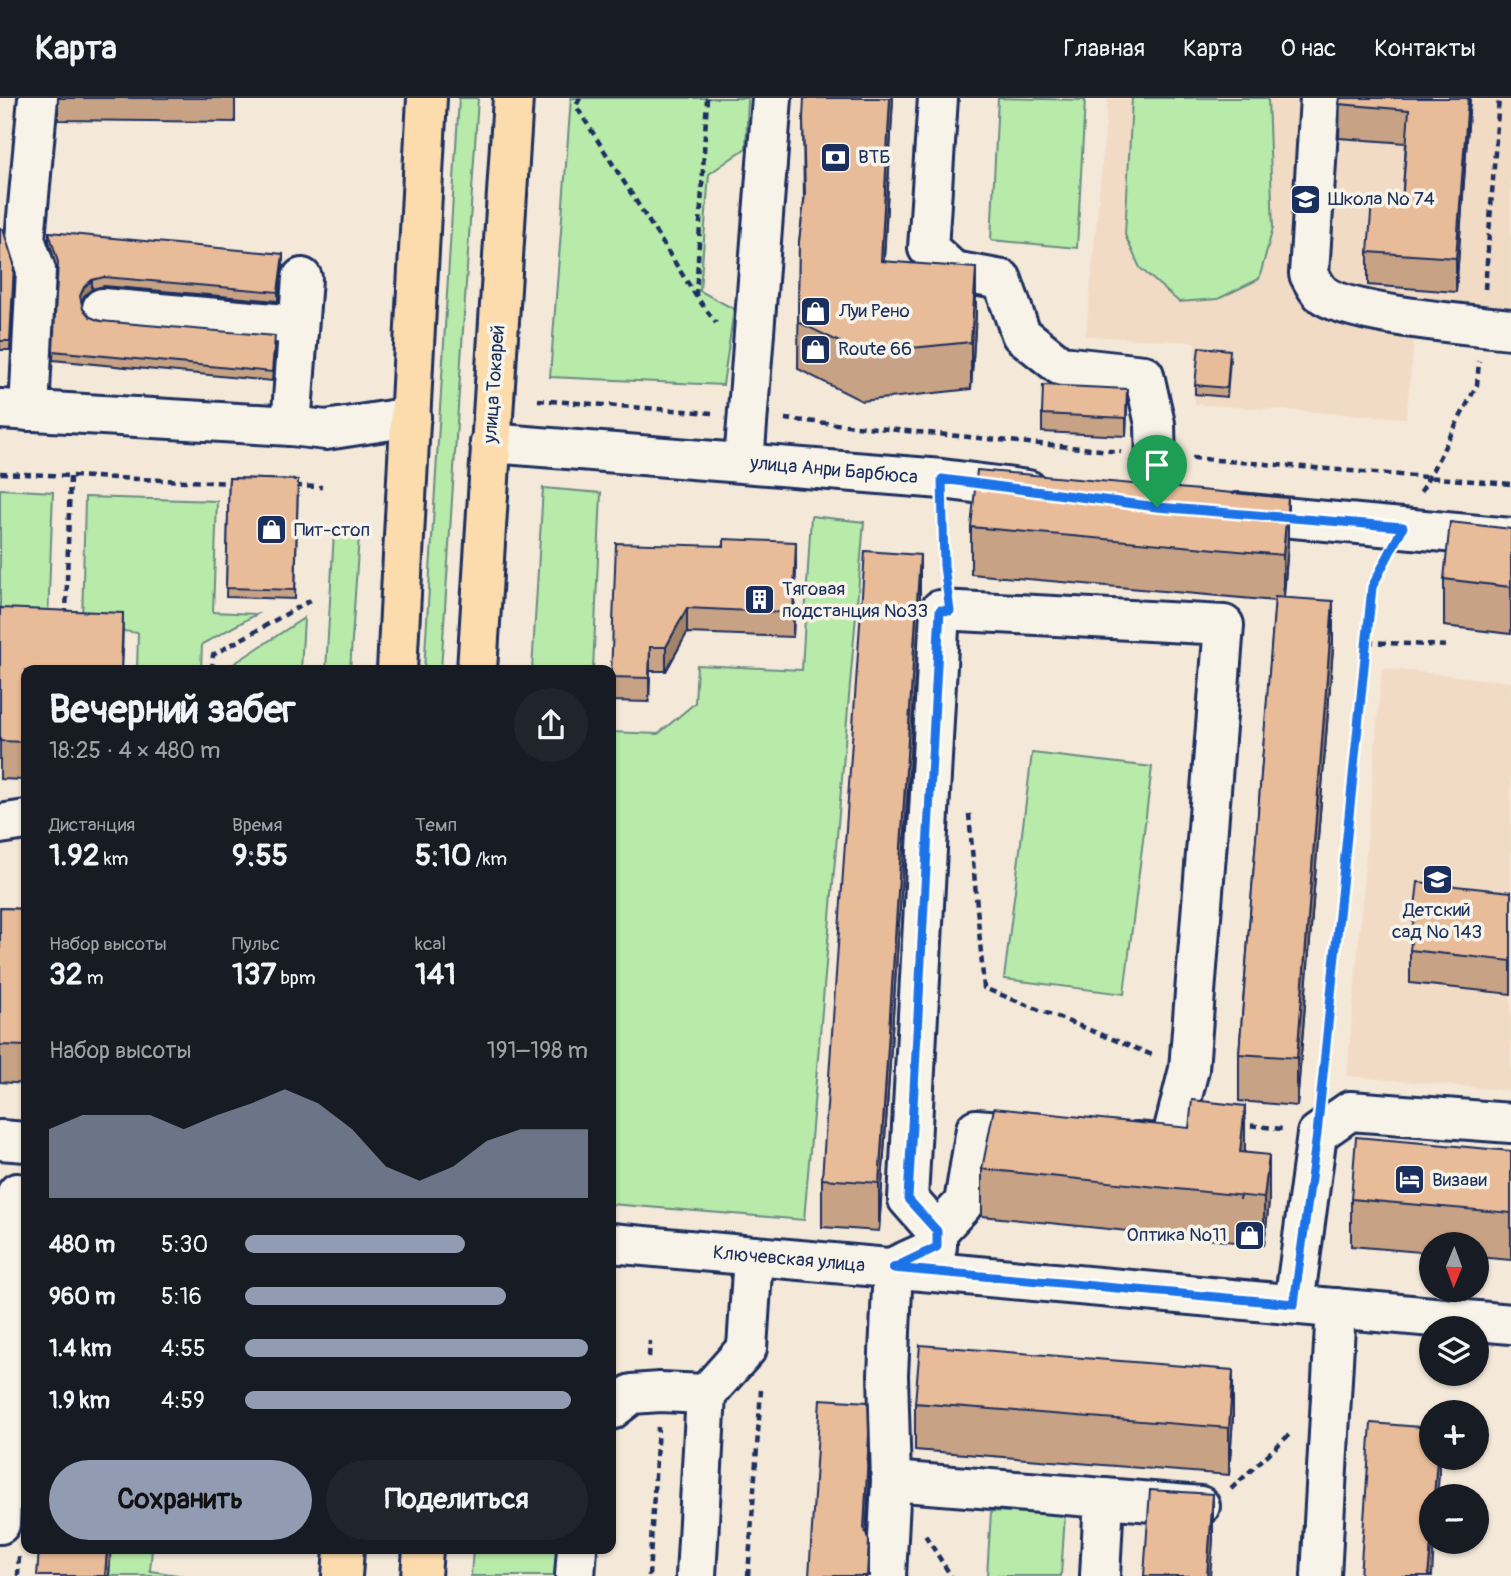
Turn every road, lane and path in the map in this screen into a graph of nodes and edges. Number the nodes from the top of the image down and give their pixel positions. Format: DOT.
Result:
graph roads {
  1 [pos="38,98"];
  2 [pos="427,98"];
  3 [pos="513,98"];
  4 [pos="580,98"];
  5 [pos="707,98"];
  6 [pos="772,98"];
  7 [pos="938,98"];
  8 [pos="1320,98"];
  9 [pos="1499,98"];
  10 [pos="302,278"];
  11 [pos="696,296"];
  12 [pos="102,308"];
  13 [pos="298,325"];
  14 [pos="1496,327"];
  15 [pos="750,370"];
  16 [pos="538,400"];
  17 [pos="15,410"];
  18 [pos="747,416"];
  19 [pos="411,417"];
  20 [pos="291,426"];
  21 [pos="490,443"];
  22 [pos="744,463"];
  23 [pos="0,473"];
  24 [pos="70,476"];
  25 [pos="1430,476"];
  26 [pos="942,479"];
  27 [pos="242,484"];
  28 [pos="1511,484"];
  29 [pos="282,486"];
  30 [pos="322,487"];
  31 [pos="1063,495"];
  32 [pos="1116,501"];
  33 [pos="1157,507"];
  34 [pos="1403,527"];
  35 [pos="1511,538"];
  36 [pos="313,599"];
  37 [pos="950,611"];
  38 [pos="66,622"];
  39 [pos="1367,642"];
  40 [pos="1450,646"];
  41 [pos="212,665"];
  42 [pos="397,665"];
  43 [pos="477,665"];
  44 [pos="968,813"];
  45 [pos="21,821"];
  46 [pos="0,824"];
  47 [pos="1189,1069"];
  48 [pos="1232,1115"];
  49 [pos="1511,1123"];
  50 [pos="1317,1134"];
  51 [pos="0,1140"];
  52 [pos="21,1142"];
  53 [pos="14,1193"];
  54 [pos="937,1231"];
  55 [pos="616,1243"];
  56 [pos="753,1256"];
  57 [pos="893,1268"];
  58 [pos="1294,1304"];
  59 [pos="1336,1308"];
  60 [pos="1511,1324"];
  61 [pos="762,1377"];
  62 [pos="660,1392"];
  63 [pos="706,1394"];
  64 [pos="1330,1396"];
  65 [pos="616,1406"];
  66 [pos="891,1481"];
  67 [pos="1104,1498"];
  68 [pos="1213,1507"];
  69 [pos="0,1524"];
  70 [pos="344,1554"];
  71 [pos="423,1554"];
  72 [pos="577,1554"];
  73 [pos="342,1576"];
  74 [pos="421,1576"];
  75 [pos="575,1576"];
  76 [pos="649,1576"];
  77 [pos="695,1576"];
  78 [pos="748,1576"];
  79 [pos="886,1576"];
  80 [pos="1100,1576"];
  81 [pos="1321,1576"];
  1 -- 17 [label="street"];
  2 -- 19 [label="main road"];
  3 -- 21 [label="main road, улица Токарей"];
  4 -- 11 [label="path"];
  5 -- 11 [label="path"];
  6 -- 15 [label="street"];
  7 -- 33 [label="street"];
  8 -- 14 [label="street"];
  9 -- 14 [label="path"];
  10 -- 13 [label="street"];
  11 -- 15 [label="path"];
  12 -- 13 [label="street"];
  13 -- 20 [label="street"];
  14 -- 25 [label="path"];
  15 -- 18 [label="street"];
  16 -- 18 [label="path"];
  17 -- 20 [label="street"];
  18 -- 22 [label="street"];
  19 -- 20 [label="street"];
  19 -- 42 [label="main road"];
  21 -- 22 [label="street, улица Анри Барбюса"];
  21 -- 43 [label="main road, улица Токарей"];
  22 -- 26 [label="street, улица Анри Барбюса"];
  23 -- 24 [label="path"];
  24 -- 27 [label="path"];
  24 -- 38 [label="path"];
  25 -- 28 [label="path"];
  25 -- 34 [label="path"];
  26 -- 31 [label="street, улица Анри Барбюса"];
  26 -- 37 [label="path"];
  29 -- 30 [label="path"];
  32 -- 33 [label="street"];
  33 -- 34 [label="street"];
  34 -- 35 [label="street"];
  34 -- 39 [label="path"];
  36 -- 41 [label="path"];
  37 -- 47 [label="street"];
  37 -- 54 [label="street"];
  39 -- 40 [label="path"];
  39 -- 50 [label="path"];
  44 -- 47 [label="path"];
  45 -- 46 [label="street"];
  47 -- 54 [label="street"];
  48 -- 50 [label="path"];
  49 -- 50 [label="street"];
  50 -- 58 [label="street"];
  51 -- 52 [label="street"];
  53 -- 69 [label="street"];
  54 -- 57 [label="street"];
  55 -- 56 [label="street, Ключевская улица"];
  56 -- 57 [label="street, Ключевская улица"];
  56 -- 63 [label="street"];
  57 -- 58 [label="street, Ключевская улица"];
  57 -- 66 [label="street"];
  58 -- 59 [label="street, Ключевская улица"];
  59 -- 60 [label="street, Ключевская улица"];
  59 -- 64 [label="street"];
  61 -- 78 [label="path"];
  62 -- 63 [label="street"];
  62 -- 65 [label="street"];
  62 -- 76 [label="path"];
  63 -- 77 [label="street"];
  64 -- 68 [label="path"];
  64 -- 81 [label="street"];
  66 -- 67 [label="street"];
  66 -- 79 [label="street"];
  67 -- 68 [label="street"];
  67 -- 80 [label="street"];
  70 -- 73 [label="main road"];
  71 -- 74 [label="main road"];
  72 -- 75 [label="street"];
}
